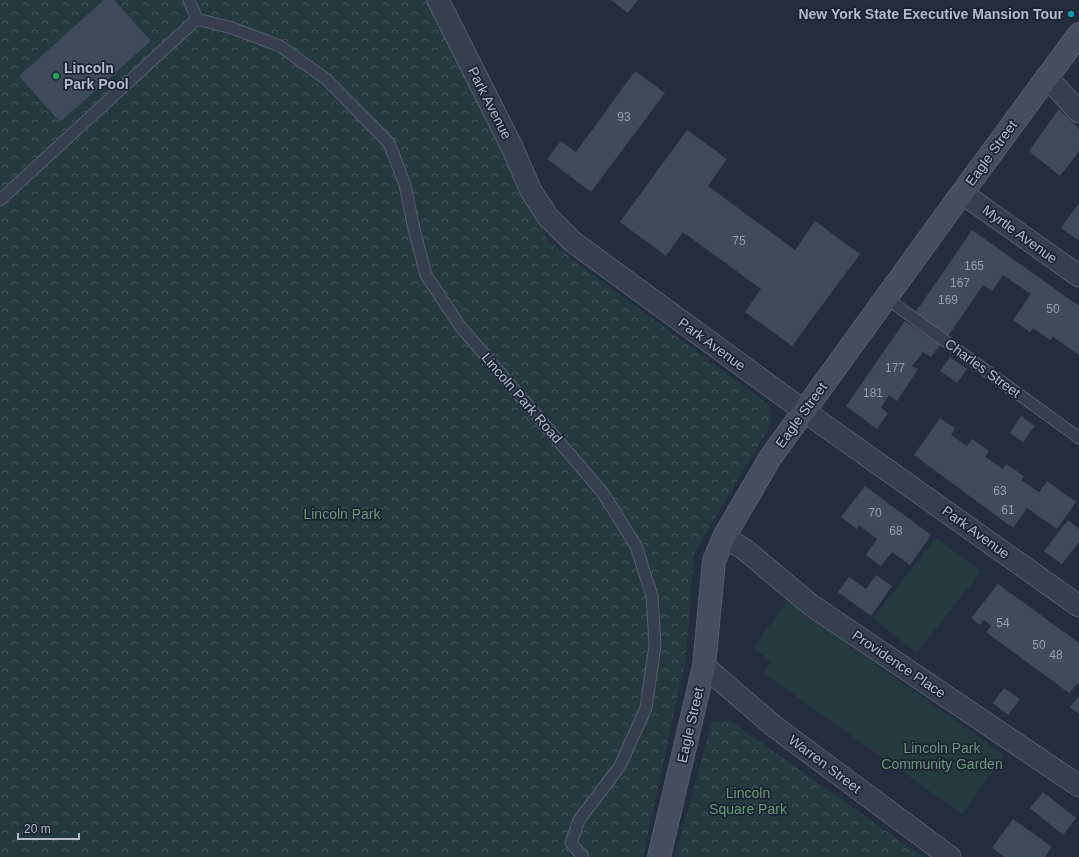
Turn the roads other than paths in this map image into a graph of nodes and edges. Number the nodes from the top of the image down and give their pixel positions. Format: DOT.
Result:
graph roads {
  1 [pos="189,0"];
  2 [pos="438,0"];
  3 [pos="197,19"];
  4 [pos="1079,34"];
  5 [pos="1047,77"];
  6 [pos="1079,112"];
  7 [pos="962,193"];
  8 [pos="0,200"];
  9 [pos="1079,276"];
  10 [pos="886,298"];
  11 [pos="804,411"];
  12 [pos="1079,438"];
  13 [pos="724,537"];
  14 [pos="1079,606"];
  15 [pos="704,666"];
  16 [pos="1079,786"];
  17 [pos="583,857"];
  18 [pos="659,857"];
  19 [pos="950,857"];
  1 -- 3 [label="lane"];
  2 -- 11 [label="street, Park Avenue"];
  3 -- 8 [label="lane"];
  3 -- 17 [label="lane, Lincoln Park Road"];
  4 -- 5 [label="street, Eagle Street"];
  5 -- 6 [label="street"];
  5 -- 7 [label="street, Eagle Street"];
  7 -- 9 [label="street, Myrtle Avenue"];
  7 -- 10 [label="street, Eagle Street"];
  10 -- 11 [label="street, Eagle Street"];
  10 -- 12 [label="lane, Charles Street"];
  11 -- 13 [label="street, Eagle Street"];
  11 -- 14 [label="street, Park Avenue"];
  13 -- 15 [label="street, Eagle Street"];
  13 -- 16 [label="street, Providence Place"];
  15 -- 18 [label="street, Eagle Street"];
  15 -- 19 [label="street, Warren Street"];
}
